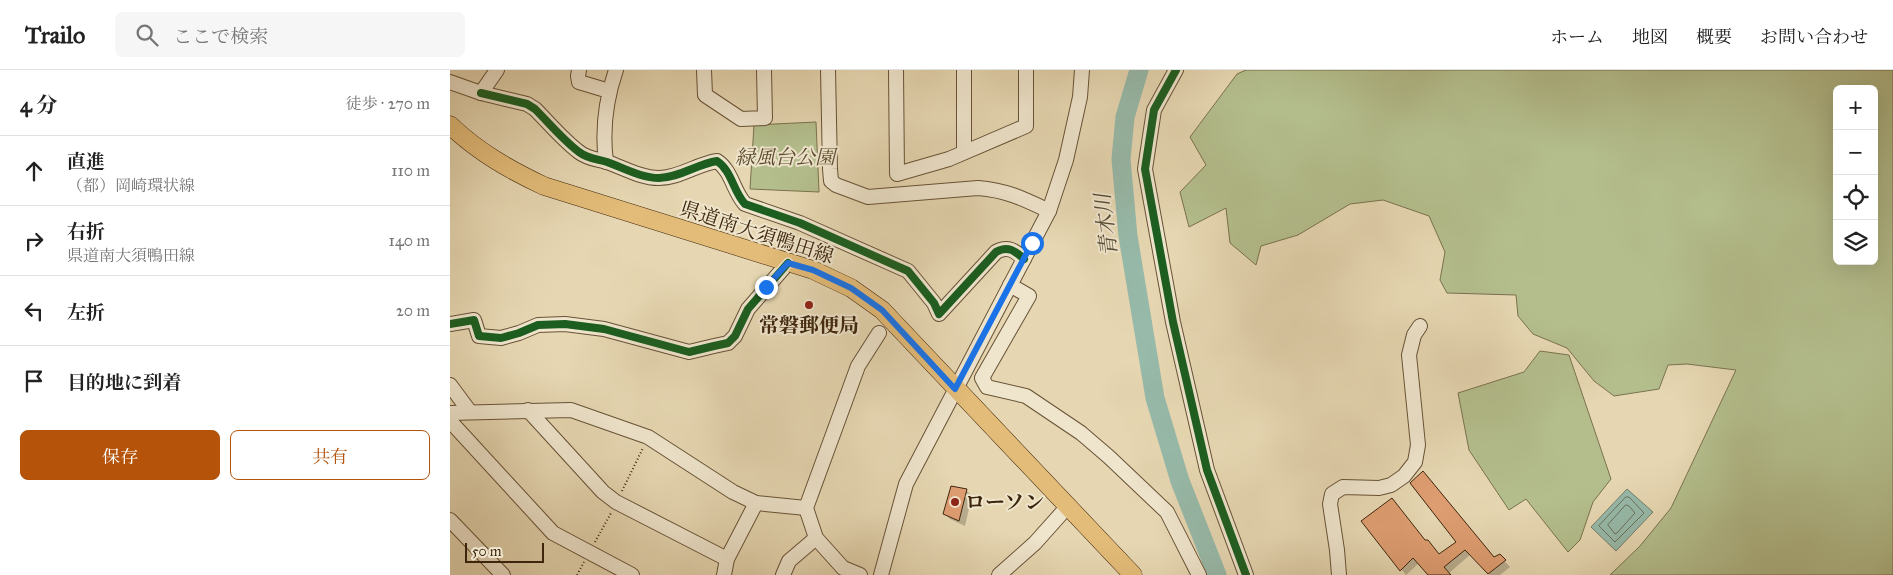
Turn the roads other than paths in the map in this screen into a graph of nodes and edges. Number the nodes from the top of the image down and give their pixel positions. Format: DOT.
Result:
graph roads {
  1 [pos="497,70"];
  2 [pos="579,70"];
  3 [pos="616,70"];
  4 [pos="704,70"];
  5 [pos="764,70"];
  6 [pos="828,70"];
  7 [pos="896,70"];
  8 [pos="964,70"];
  9 [pos="1026,70"];
  10 [pos="1082,70"];
  11 [pos="1176,70"];
  12 [pos="450,82"];
  13 [pos="609,91"];
  14 [pos="481,93"];
  15 [pos="450,125"];
  16 [pos="964,152"];
  17 [pos="606,162"];
  18 [pos="1048,210"];
  19 [pos="1024,259"];
  20 [pos="788,263"];
  21 [pos="1010,285"];
  22 [pos="450,324"];
  23 [pos="1420,326"];
  24 [pos="879,333"];
  25 [pos="450,385"];
  26 [pos="955,389"];
  27 [pos="528,410"];
  28 [pos="470,412"];
  29 [pos="450,413"];
  30 [pos="450,421"];
  31 [pos="756,503"];
  32 [pos="1068,506"];
  33 [pos="806,508"];
  34 [pos="450,520"];
  35 [pos="816,538"];
  36 [pos="727,559"];
  37 [pos="842,572"];
  38 [pos="503,575"];
  39 [pos="632,575"];
  40 [pos="724,575"];
  41 [pos="783,575"];
  42 [pos="860,575"];
  43 [pos="881,575"];
  44 [pos="1000,575"];
  45 [pos="1133,575"];
  46 [pos="1199,575"];
  47 [pos="1246,575"];
  48 [pos="1339,575"];
  1 -- 14 [label="street"];
  2 -- 13 [label="street"];
  3 -- 13 [label="street"];
  4 -- 5 [label="street"];
  6 -- 18 [label="street"];
  7 -- 16 [label="street"];
  8 -- 16 [label="street"];
  9 -- 16 [label="street"];
  10 -- 18 [label="street"];
  11 -- 47 [label="street"];
  12 -- 14 [label="street"];
  13 -- 17 [label="street"];
  14 -- 17 [label="street"];
  15 -- 20 [label="main road, 県道南大須鴨田線"];
  17 -- 19 [label="street"];
  18 -- 19 [label="street"];
  19 -- 21 [label="street"];
  20 -- 22 [label="street"];
  20 -- 26 [label="main road, 県道南大須鴨田線"];
  21 -- 26 [label="street"];
  21 -- 46 [label="street"];
  23 -- 48 [label="street"];
  24 -- 33 [label="street"];
  25 -- 28 [label="street"];
  26 -- 32 [label="main road, 県道南大須鴨田線"];
  26 -- 43 [label="street"];
  27 -- 28 [label="street"];
  27 -- 31 [label="street"];
  27 -- 36 [label="street"];
  28 -- 29 [label="street"];
  30 -- 39 [label="street"];
  31 -- 33 [label="street"];
  31 -- 36 [label="street"];
  32 -- 44 [label="street"];
  32 -- 45 [label="main road, 県道南大須鴨田線"];
  33 -- 35 [label="street"];
  34 -- 38 [label="street"];
  35 -- 37 [label="street"];
  35 -- 41 [label="street"];
  36 -- 40 [label="street"];
  37 -- 42 [label="street"];
}
